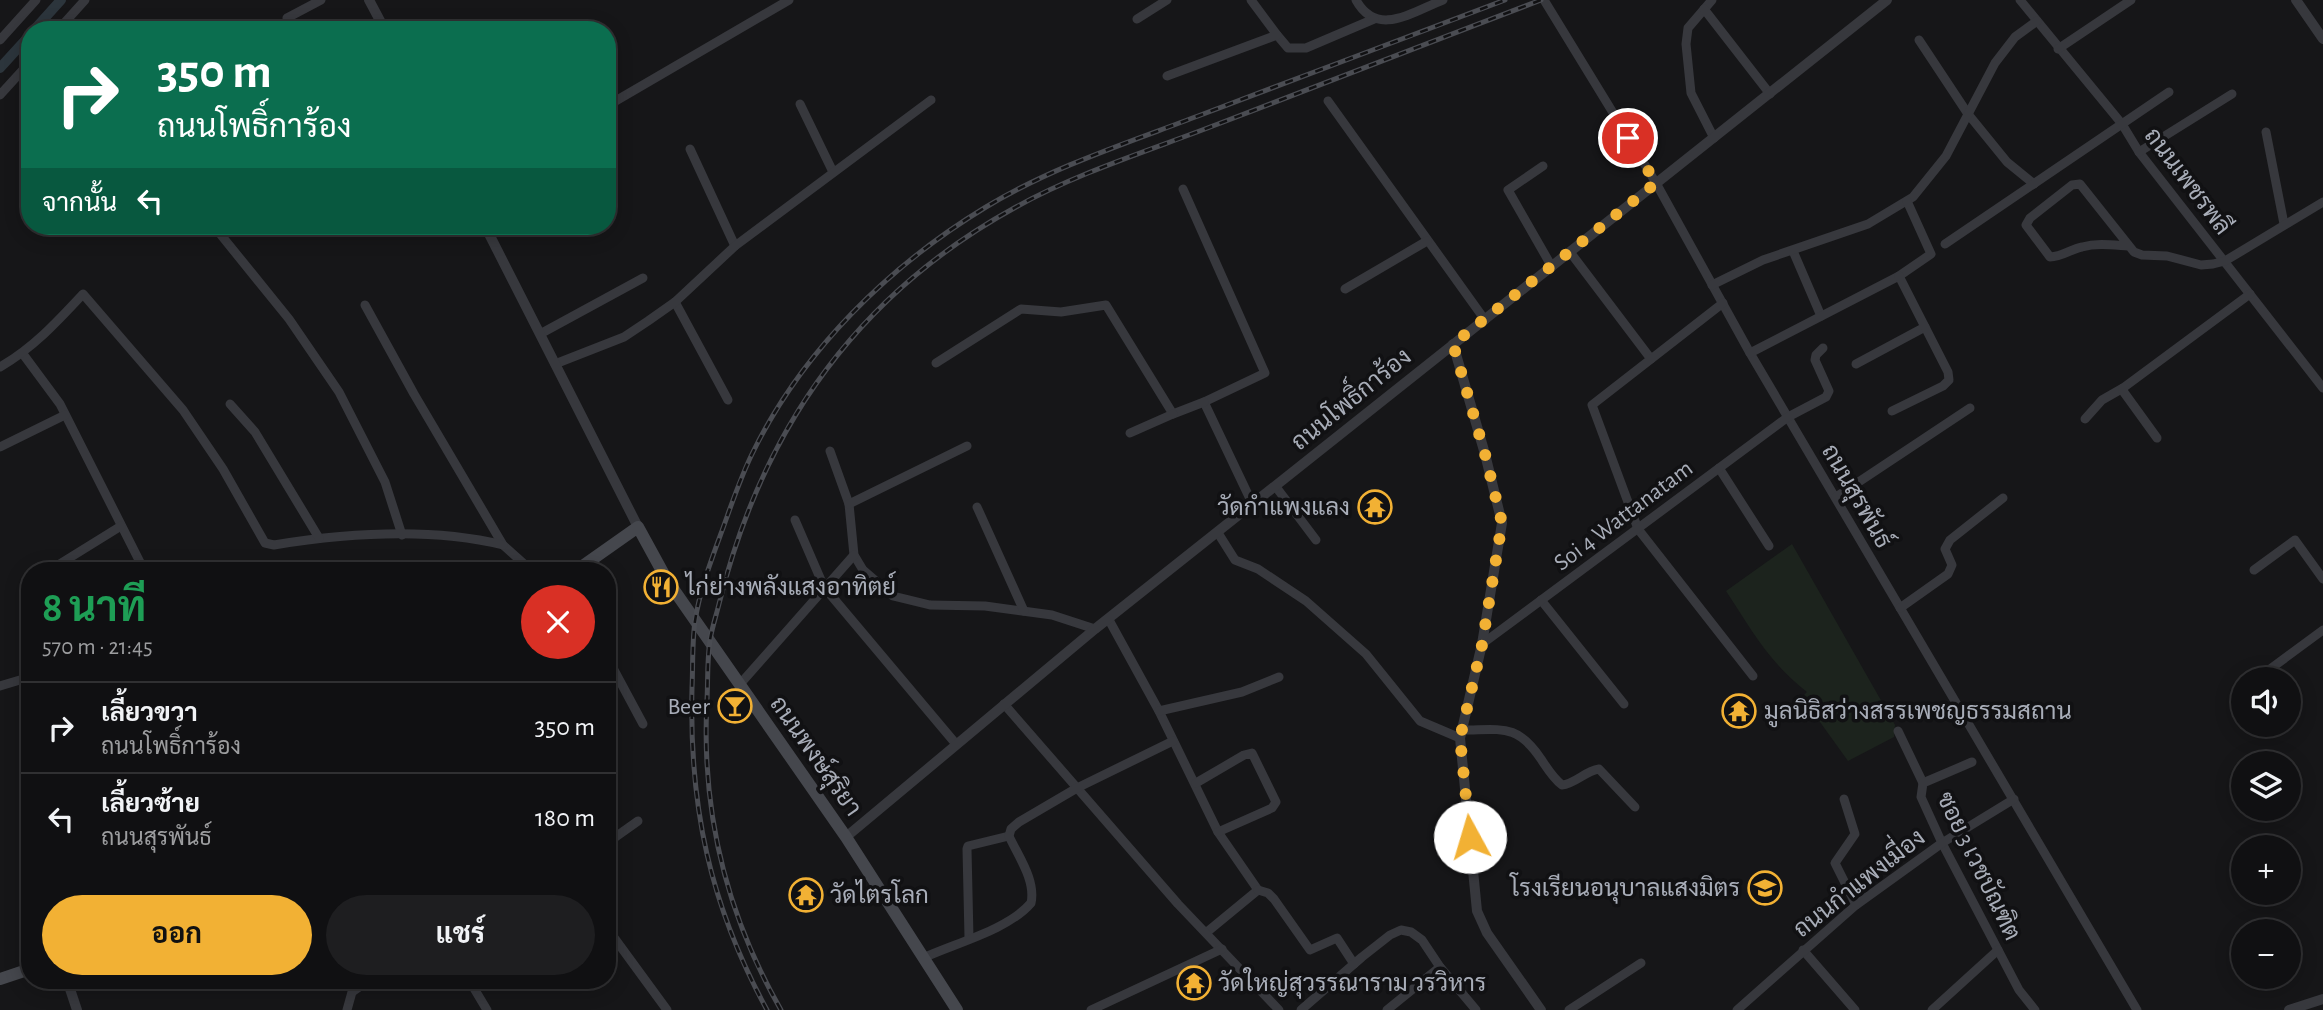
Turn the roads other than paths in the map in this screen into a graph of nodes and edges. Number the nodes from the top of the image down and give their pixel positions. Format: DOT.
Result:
graph roads {
  1 [pos="36,0"];
  2 [pos="85,0"];
  3 [pos="321,0"];
  4 [pos="369,0"];
  5 [pos="789,0"];
  6 [pos="1167,0"];
  7 [pos="1251,0"];
  8 [pos="1356,0"];
  9 [pos="1443,0"];
  10 [pos="1544,0"];
  11 [pos="1712,0"];
  12 [pos="1887,0"];
  13 [pos="2020,0"];
  14 [pos="2131,0"];
  15 [pos="2296,0"];
  16 [pos="1704,9"];
  17 [pos="1137,19"];
  18 [pos="1374,19"];
  19 [pos="67,21"];
  20 [pos="289,21"];
  21 [pos="380,21"];
  22 [pos="2037,21"];
  23 [pos="1277,36"];
  24 [pos="2323,39"];
  25 [pos="0,40"];
  26 [pos="1919,40"];
  27 [pos="2059,49"];
  28 [pos="21,72"];
  29 [pos="1167,76"];
  30 [pos="2169,92"];
  31 [pos="1770,94"];
  32 [pos="2232,94"];
  33 [pos="0,95"];
  34 [pos="931,100"];
  35 [pos="616,101"];
  36 [pos="1328,101"];
  37 [pos="800,104"];
  38 [pos="1968,114"];
  39 [pos="2122,124"];
  40 [pos="2266,132"];
  41 [pos="1714,138"];
  42 [pos="690,149"];
  43 [pos="2139,152"];
  44 [pos="1543,166"];
  45 [pos="833,172"];
  46 [pos="1656,183"];
  47 [pos="2034,184"];
  48 [pos="1183,189"];
  49 [pos="1907,201"];
  50 [pos="2323,202"];
  51 [pos="2284,224"];
  52 [pos="221,235"];
  53 [pos="490,235"];
  54 [pos="1427,241"];
  55 [pos="1945,244"];
  56 [pos="735,246"];
  57 [pos="2128,246"];
  58 [pos="1793,251"];
  59 [pos="1570,252"];
  60 [pos="2225,261"];
  61 [pos="1552,267"];
  62 [pos="1899,276"];
  63 [pos="643,278"];
  64 [pos="1712,285"];
  65 [pos="1345,289"];
  66 [pos="2250,294"];
  67 [pos="675,302"];
  68 [pos="1723,303"];
  69 [pos="365,305"];
  70 [pos="1821,316"];
  71 [pos="1485,320"];
  72 [pos="1925,327"];
  73 [pos="540,334"];
  74 [pos="1453,344"];
  75 [pos="1824,348"];
  76 [pos="1750,353"];
  77 [pos="23,354"];
  78 [pos="1651,359"];
  79 [pos="936,363"];
  80 [pos="555,364"];
  81 [pos="1856,364"];
  82 [pos="0,367"];
  83 [pos="2123,388"];
  84 [pos="2323,388"];
  85 [pos="728,400"];
  86 [pos="1204,402"];
  87 [pos="230,404"];
  88 [pos="1970,408"];
  89 [pos="1892,411"];
  90 [pos="1173,414"];
  91 [pos="65,415"];
  92 [pos="1788,417"];
  93 [pos="2085,419"];
  94 [pos="1130,432"];
  95 [pos="2157,438"];
  96 [pos="967,446"];
  97 [pos="0,447"];
  98 [pos="830,451"];
  99 [pos="1719,468"];
  100 [pos="1276,486"];
  101 [pos="1836,497"];
  102 [pos="2003,498"];
  103 [pos="849,504"];
  104 [pos="1253,505"];
  105 [pos="977,507"];
  106 [pos="795,520"];
  107 [pos="121,526"];
  108 [pos="638,527"];
  109 [pos="1638,529"];
  110 [pos="1218,533"];
  111 [pos="402,535"];
  112 [pos="319,538"];
  113 [pos="1316,540"];
  114 [pos="503,545"];
  115 [pos="1769,546"];
  116 [pos="854,555"];
  117 [pos="63,562"];
  118 [pos="140,562"];
  119 [pos="522,562"];
  120 [pos="588,562"];
  121 [pos="2254,570"];
  122 [pos="2323,579"];
  123 [pos="824,587"];
  124 [pos="1541,600"];
  125 [pos="1900,608"];
  126 [pos="1024,611"];
  127 [pos="1109,620"];
  128 [pos="1095,629"];
  129 [pos="2323,630"];
  130 [pos="1482,645"];
  131 [pos="2273,667"];
  132 [pos="616,674"];
  133 [pos="1753,676"];
  134 [pos="1279,677"];
  135 [pos="21,680"];
  136 [pos="741,683"];
  137 [pos="0,686"];
  138 [pos="1004,704"];
  139 [pos="1624,704"];
  140 [pos="1160,711"];
  141 [pos="643,724"];
  142 [pos="1898,731"];
  143 [pos="1461,734"];
  144 [pos="1174,741"];
  145 [pos="956,744"];
  146 [pos="1972,762"];
  147 [pos="1196,783"];
  148 [pos="1923,783"];
  149 [pos="1077,788"];
  150 [pos="1844,799"];
  151 [pos="2014,799"];
  152 [pos="1635,807"];
  153 [pos="638,821"];
  154 [pos="1219,832"];
  155 [pos="846,836"];
  156 [pos="1009,836"];
  157 [pos="616,837"];
  158 [pos="1942,843"];
  159 [pos="1258,890"];
  160 [pos="1856,905"];
  161 [pos="1207,932"];
  162 [pos="969,938"];
  163 [pos="616,940"];
  164 [pos="1222,949"];
  165 [pos="1803,950"];
  166 [pos="1998,950"];
  167 [pos="923,958"];
  168 [pos="1641,962"];
  169 [pos="1354,964"];
  170 [pos="1440,967"];
  171 [pos="21,972"];
  172 [pos="0,979"];
  173 [pos="70,989"];
  174 [pos="356,989"];
  175 [pos="474,989"];
  176 [pos="2323,999"];
  177 [pos="77,1010"];
  178 [pos="347,1010"];
  179 [pos="487,1010"];
  180 [pos="667,1010"];
  181 [pos="957,1010"];
  182 [pos="1091,1010"];
  183 [pos="1279,1010"];
  184 [pos="1301,1010"];
  185 [pos="1387,1010"];
  186 [pos="1476,1010"];
  187 [pos="1541,1010"];
  188 [pos="1569,1010"];
  189 [pos="1737,1010"];
  190 [pos="1855,1010"];
  191 [pos="1932,1010"];
  192 [pos="2035,1010"];
  193 [pos="2137,1010"];
  194 [pos="2289,1010"];
  1 -- 25 [label="street"];
  2 -- 19 [label="street"];
  3 -- 20 [label="street"];
  4 -- 21 [label="street"];
  5 -- 35 [label="street"];
  6 -- 17 [label="street"];
  7 -- 23 [label="street"];
  8 -- 18 [label="street"];
  9 -- 18 [label="street"];
  10 -- 46 [label="street, ถนนสุรพันธ์"];
  11 -- 16 [label="street"];
  12 -- 31 [label="street, ถนนโพธิ์การ้อง"];
  13 -- 22 [label="street, ถนนเพชรพลี"];
  14 -- 27 [label="street"];
  15 -- 24 [label="street"];
  16 -- 31 [label="street"];
  16 -- 41 [label="street"];
  18 -- 23 [label="street"];
  22 -- 27 [label="street, ถนนเพชรพลี"];
  22 -- 38 [label="street"];
  23 -- 29 [label="street"];
  26 -- 38 [label="street"];
  27 -- 39 [label="street, ถนนเพชรพลี"];
  28 -- 33 [label="street"];
  30 -- 39 [label="street"];
  31 -- 41 [label="street, ถนนโพธิ์การ้อง"];
  32 -- 43 [label="street"];
  34 -- 45 [label="street"];
  36 -- 54 [label="street"];
  37 -- 45 [label="street"];
  38 -- 47 [label="street"];
  38 -- 49 [label="street"];
  39 -- 43 [label="street, ถนนเพชรพลี"];
  39 -- 47 [label="street"];
  40 -- 51 [label="street"];
  41 -- 46 [label="street, ถนนโพธิ์การ้อง"];
  42 -- 56 [label="street"];
  43 -- 60 [label="street, ถนนเพชรพลี"];
  44 -- 61 [label="street"];
  45 -- 56 [label="street"];
  46 -- 59 [label="street, ถนนโพธิ์การ้อง"];
  46 -- 64 [label="street, ถนนสุรพันธ์"];
  47 -- 55 [label="street"];
  48 -- 86 [label="street"];
  49 -- 58 [label="street"];
  49 -- 62 [label="street"];
  50 -- 51 [label="street"];
  51 -- 60 [label="street"];
  52 -- 111 [label="street"];
  53 -- 73 [label="street"];
  54 -- 65 [label="street"];
  54 -- 71 [label="street"];
  56 -- 67 [label="street"];
  57 -- 57 [label="street"];
  57 -- 60 [label="street"];
  58 -- 64 [label="street"];
  58 -- 70 [label="street"];
  59 -- 61 [label="street, ถนนโพธิ์การ้อง"];
  59 -- 78 [label="street"];
  60 -- 66 [label="street, ถนนเพชรพลี"];
  61 -- 71 [label="street, ถนนโพธิ์การ้อง"];
  62 -- 70 [label="street"];
  62 -- 72 [label="street"];
  63 -- 73 [label="street"];
  64 -- 68 [label="street, ถนนสุรพันธ์"];
  66 -- 83 [label="street"];
  66 -- 84 [label="street, ถนนเพชรพลี"];
  67 -- 80 [label="street"];
  67 -- 85 [label="street"];
  68 -- 76 [label="street, ถนนสุรพันธ์"];
  68 -- 78 [label="street"];
  69 -- 114 [label="street"];
  70 -- 76 [label="street"];
  71 -- 74 [label="street, ถนนโพธิ์การ้อง"];
  72 -- 81 [label="street"];
  72 -- 89 [label="street"];
  73 -- 80 [label="street"];
  74 -- 100 [label="street, ถนนโพธิ์การ้อง"];
  74 -- 130 [label="street"];
  75 -- 92 [label="street, Soi 4 Wattanatam"];
  76 -- 92 [label="street, ถนนสุรพันธ์"];
  77 -- 82 [label="street"];
  77 -- 91 [label="street"];
  77 -- 112 [label="street"];
  78 -- 109 [label="street"];
  79 -- 90 [label="street"];
  80 -- 108 [label="street"];
  83 -- 93 [label="street"];
  83 -- 95 [label="street"];
  86 -- 90 [label="street"];
  86 -- 104 [label="street"];
  87 -- 112 [label="street"];
  88 -- 101 [label="street"];
  90 -- 94 [label="street"];
  91 -- 97 [label="street"];
  91 -- 107 [label="street"];
  92 -- 99 [label="street, Soi 4 Wattanatam"];
  92 -- 101 [label="street, ถนนสุรพันธ์"];
  96 -- 103 [label="street"];
  98 -- 103 [label="street"];
  99 -- 109 [label="street, Soi 4 Wattanatam"];
  99 -- 115 [label="street"];
  100 -- 104 [label="street, ถนนโพธิ์การ้อง"];
  100 -- 113 [label="street"];
  101 -- 125 [label="street, ถนนสุรพันธ์"];
  102 -- 125 [label="street"];
  103 -- 116 [label="street"];
  104 -- 110 [label="street, ถนนโพธิ์การ้อง"];
  105 -- 126 [label="street"];
  106 -- 123 [label="street"];
  107 -- 117 [label="street"];
  107 -- 118 [label="street"];
  108 -- 120 [label="main road"];
  108 -- 136 [label="main road, ถนนพงษ์สุริยา"];
  109 -- 124 [label="street, Soi 4 Wattanatam"];
  109 -- 133 [label="street"];
  110 -- 127 [label="street, ถนนโพธิ์การ้อง"];
  110 -- 143 [label="street"];
  111 -- 112 [label="street"];
  111 -- 114 [label="street"];
  114 -- 119 [label="street"];
  116 -- 123 [label="street"];
  116 -- 126 [label="street"];
  121 -- 122 [label="street"];
  123 -- 136 [label="street"];
  123 -- 145 [label="street"];
  124 -- 130 [label="street, Soi 4 Wattanatam"];
  124 -- 139 [label="street"];
  125 -- 151 [label="street, ถนนสุรพันธ์"];
  126 -- 128 [label="street"];
  127 -- 128 [label="street, ถนนโพธิ์การ้อง"];
  127 -- 140 [label="street"];
  128 -- 138 [label="street, ถนนโพธิ์การ้อง"];
  129 -- 131 [label="street"];
  130 -- 143 [label="street"];
  132 -- 141 [label="street"];
  134 -- 140 [label="street"];
  135 -- 137 [label="street"];
  136 -- 155 [label="main road, ถนนพงษ์สุริยา"];
  138 -- 145 [label="street, ถนนโพธิ์การ้อง"];
  138 -- 149 [label="street"];
  140 -- 144 [label="street"];
  142 -- 148 [label="street"];
  143 -- 152 [label="street"];
  143 -- 187 [label="street"];
  144 -- 147 [label="street"];
  144 -- 149 [label="street"];
  145 -- 155 [label="street, ถนนโพธิ์การ้อง"];
  146 -- 148 [label="street, ซอย 3 เวชบัณฑิต"];
  147 -- 154 [label="street"];
  147 -- 154 [label="street"];
  148 -- 158 [label="street, ซอย 3 เวชบัณฑิต"];
  149 -- 156 [label="street"];
  149 -- 161 [label="street"];
  150 -- 160 [label="street"];
  151 -- 158 [label="street, ถนนกำแพงเมี่อง"];
  151 -- 193 [label="street, ถนนสุรพันธ์"];
  153 -- 157 [label="street"];
  154 -- 159 [label="street"];
  155 -- 167 [label="main road, ถนนพงษ์สุริยา"];
  156 -- 162 [label="street"];
  156 -- 162 [label="street"];
  158 -- 160 [label="street, ถนนกำแพงเมี่อง"];
  158 -- 166 [label="street, ซอย 3 เวชบัณฑิต"];
  159 -- 161 [label="street"];
  159 -- 169 [label="street"];
  160 -- 165 [label="street, ถนนกำแพงเมี่อง"];
  161 -- 164 [label="street"];
  162 -- 167 [label="street"];
  163 -- 180 [label="street"];
  164 -- 182 [label="street"];
  164 -- 183 [label="street"];
  165 -- 189 [label="street, ถนนกำแพงเมี่อง"];
  165 -- 190 [label="street"];
  166 -- 191 [label="street"];
  166 -- 192 [label="street, ซอย 3 เวชบัณฑิต"];
  167 -- 181 [label="main road, ถนนพงษ์สุริยา"];
  168 -- 188 [label="street"];
  169 -- 170 [label="street"];
  169 -- 184 [label="street"];
  170 -- 185 [label="street"];
  170 -- 186 [label="street"];
  171 -- 172 [label="main road"];
  173 -- 177 [label="street"];
  174 -- 178 [label="street"];
  175 -- 179 [label="street"];
  176 -- 194 [label="street"];
}
